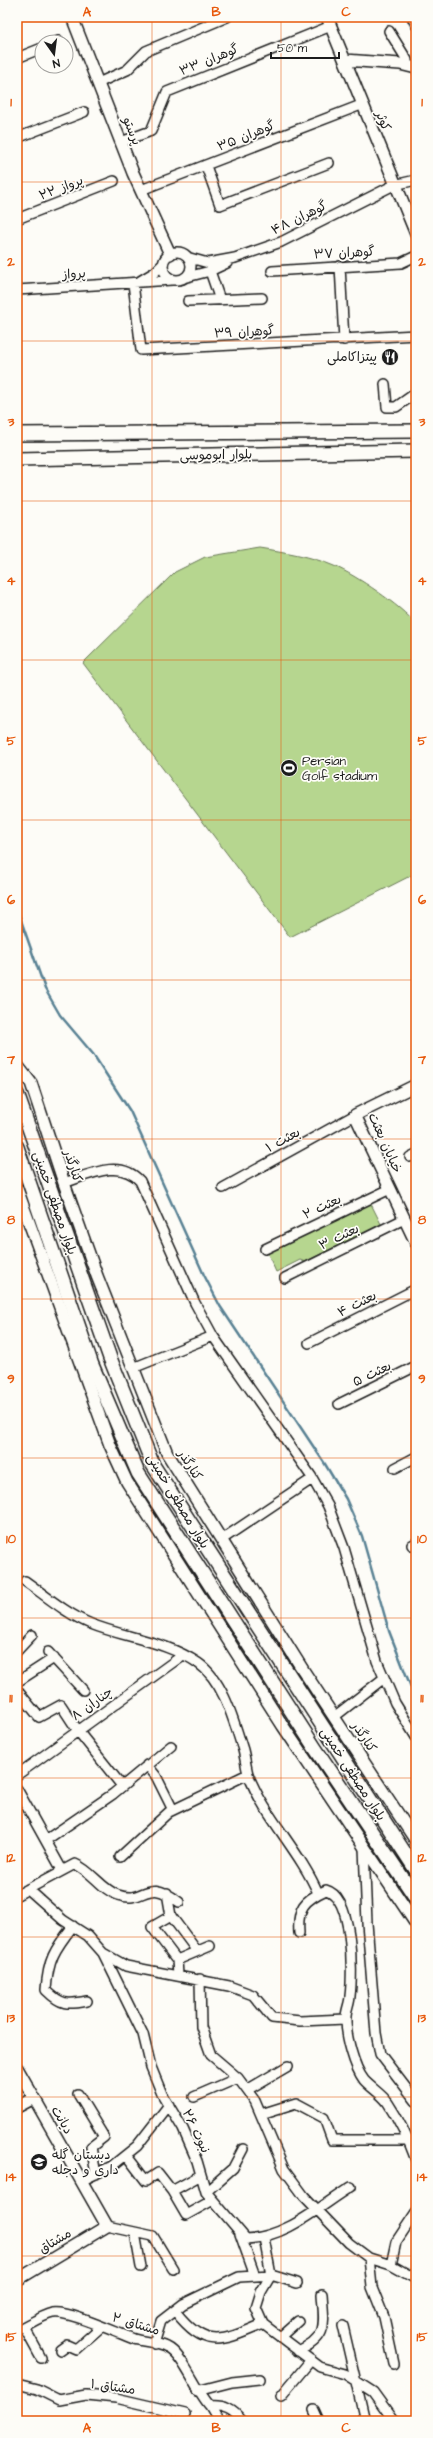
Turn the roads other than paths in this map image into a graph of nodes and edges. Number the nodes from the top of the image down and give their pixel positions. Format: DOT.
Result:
graph roads {
  1 [pos="72,17"];
  2 [pos="227,17"];
  3 [pos="412,17"];
  4 [pos="329,21"];
  5 [pos="416,25"];
  6 [pos="389,31"];
  7 [pos="34,51"];
  8 [pos="416,56"];
  9 [pos="17,58"];
  10 [pos="345,60"];
  11 [pos="403,62"];
  12 [pos="416,68"];
  13 [pos="98,83"];
  14 [pos="361,104"];
  15 [pos="84,112"];
  16 [pos="17,138"];
  17 [pos="121,142"];
  18 [pos="329,163"];
  19 [pos="206,166"];
  20 [pos="416,180"];
  21 [pos="114,181"];
  22 [pos="394,186"];
  23 [pos="141,190"];
  24 [pos="17,219"];
  25 [pos="416,234"];
  26 [pos="170,254"];
  27 [pos="416,256"];
  28 [pos="190,258"];
  29 [pos="235,258"];
  30 [pos="163,264"];
  31 [pos="340,266"];
  32 [pos="272,271"];
  33 [pos="210,272"];
  34 [pos="187,277"];
  35 [pos="172,280"];
  36 [pos="133,283"];
  37 [pos="17,290"];
  38 [pos="262,298"];
  39 [pos="220,300"];
  40 [pos="188,301"];
  41 [pos="416,335"];
  42 [pos="344,340"];
  43 [pos="385,384"];
  44 [pos="416,393"];
  45 [pos="416,431"];
  46 [pos="17,434"];
  47 [pos="416,451"];
  48 [pos="17,459"];
  49 [pos="17,1065"];
  50 [pos="416,1086"];
  51 [pos="17,1094"];
  52 [pos="355,1115"];
  53 [pos="17,1147"];
  54 [pos="64,1183"];
  55 [pos="223,1188"];
  56 [pos="17,1189"];
  57 [pos="390,1189"];
  58 [pos="404,1219"];
  59 [pos="413,1230"];
  60 [pos="416,1243"];
  61 [pos="265,1249"];
  62 [pos="285,1278"];
  63 [pos="416,1289"];
  64 [pos="213,1336"];
  65 [pos="310,1342"];
  66 [pos="416,1366"];
  67 [pos="133,1368"];
  68 [pos="339,1404"];
  69 [pos="416,1457"];
  70 [pos="395,1468"];
  71 [pos="312,1479"];
  72 [pos="221,1540"];
  73 [pos="25,1581"];
  74 [pos="32,1635"];
  75 [pos="17,1651"];
  76 [pos="183,1655"];
  77 [pos="384,1678"];
  78 [pos="17,1682"];
  79 [pos="17,1690"];
  80 [pos="83,1690"];
  81 [pos="334,1717"];
  82 [pos="78,1731"];
  83 [pos="416,1737"];
  84 [pos="171,1746"];
  85 [pos="147,1765"];
  86 [pos="248,1774"];
  87 [pos="17,1775"];
  88 [pos="122,1786"];
  89 [pos="17,1789"];
  90 [pos="20,1802"];
  91 [pos="173,1810"];
  92 [pos="46,1840"];
  93 [pos="416,1841"];
  94 [pos="364,1847"];
  95 [pos="120,1857"];
  96 [pos="62,1870"];
  97 [pos="416,1870"];
  98 [pos="28,1889"];
  99 [pos="167,1893"];
  100 [pos="318,1894"];
  101 [pos="17,1895"];
  102 [pos="416,1898"];
  103 [pos="179,1902"];
  104 [pos="171,1916"];
  105 [pos="416,1924"];
  106 [pos="73,1926"];
  107 [pos="299,1933"];
  108 [pos="210,1946"];
  109 [pos="197,1951"];
  110 [pos="103,1953"];
  111 [pos="177,1960"];
  112 [pos="178,1974"];
  113 [pos="200,1979"];
  114 [pos="87,2001"];
  115 [pos="345,2019"];
  116 [pos="288,2066"];
  117 [pos="17,2068"];
  118 [pos="238,2078"];
  119 [pos="247,2090"];
  120 [pos="78,2094"];
  121 [pos="194,2097"];
  122 [pos="34,2098"];
  123 [pos="416,2101"];
  124 [pos="168,2105"];
  125 [pos="17,2107"];
  126 [pos="261,2114"];
  127 [pos="409,2140"];
  128 [pos="243,2149"];
  129 [pos="126,2155"];
  130 [pos="416,2160"];
  131 [pos="96,2174"];
  132 [pos="201,2175"];
  133 [pos="81,2181"];
  134 [pos="351,2187"];
  135 [pos="172,2191"];
  136 [pos="206,2192"];
  137 [pos="213,2200"];
  138 [pos="317,2208"];
  139 [pos="416,2212"];
  140 [pos="107,2226"];
  141 [pos="135,2233"];
  142 [pos="240,2233"];
  143 [pos="264,2238"];
  144 [pos="369,2258"];
  145 [pos="391,2265"];
  146 [pos="141,2267"];
  147 [pos="173,2269"];
  148 [pos="272,2275"];
  149 [pos="255,2276"];
  150 [pos="416,2279"];
  151 [pos="17,2280"];
  152 [pos="297,2283"];
  153 [pos="322,2294"];
  154 [pos="175,2311"];
  155 [pos="298,2321"];
  156 [pos="263,2324"];
  157 [pos="343,2326"];
  158 [pos="101,2327"];
  159 [pos="21,2328"];
  160 [pos="280,2337"];
  161 [pos="154,2344"];
  162 [pos="60,2350"];
  163 [pos="298,2351"];
  164 [pos="42,2358"];
  165 [pos="311,2360"];
  166 [pos="394,2364"];
  167 [pos="260,2379"];
  168 [pos="355,2381"];
  169 [pos="17,2384"];
  170 [pos="197,2391"];
  171 [pos="281,2396"];
  172 [pos="210,2406"];
  173 [pos="314,2410"];
  174 [pos="185,2414"];
  175 [pos="219,2421"];
  176 [pos="242,2421"];
  177 [pos="320,2421"];
  178 [pos="365,2421"];
  179 [pos="394,2421"];
  1 -- 13 [label="street, پرستو"];
  2 -- 13 [label="street"];
  3 -- 5 [label="street"];
  4 -- 10 [label="street, کوثر"];
  4 -- 17 [label="street, گوهران ۳۳"];
  6 -- 11 [label="street"];
  7 -- 9 [label="street"];
  8 -- 11 [label="street"];
  10 -- 11 [label="street"];
  10 -- 14 [label="street, کوثر"];
  11 -- 12 [label="street"];
  13 -- 17 [label="street, پرستو"];
  14 -- 19 [label="street, گوهران ۳۵"];
  14 -- 22 [label="street, کوثر"];
  15 -- 16 [label="street"];
  17 -- 23 [label="street, پرستو"];
  18 -- 19 [label="street"];
  19 -- 23 [label="street, گوهران ۳۵"];
  20 -- 22 [label="street, گوهران ۴۸"];
  21 -- 24 [label="street, پرواز ۲۲"];
  22 -- 25 [label="street, کوثر"];
  22 -- 29 [label="street, گوهران ۴۸"];
  23 -- 26 [label="street, پرستو"];
  26 -- 28 [label="street"];
  26 -- 30 [label="street"];
  27 -- 31 [label="street, گوهران ۳۷"];
  28 -- 29 [label="street, گوهران ۴۸"];
  28 -- 34 [label="street"];
  29 -- 33 [label="street"];
  30 -- 35 [label="street"];
  30 -- 36 [label="street"];
  31 -- 32 [label="street, گوهران ۳۷"];
  31 -- 42 [label="street"];
  33 -- 34 [label="street"];
  33 -- 39 [label="street"];
  34 -- 35 [label="street"];
  35 -- 36 [label="street, پرواز"];
  36 -- 37 [label="street, پرواز"];
  36 -- 42 [label="street, گوهران ۳۹"];
  38 -- 39 [label="street"];
  39 -- 40 [label="street"];
  41 -- 42 [label="street, گوهران ۳۹"];
  43 -- 44 [label="street"];
  45 -- 46 [label="main road, بلوار ابوموسی"];
  47 -- 48 [label="main road, بلوار ابوموسی"];
  49 -- 54 [label="street, کنارگذر"];
  50 -- 52 [label="street, خیابان بعثت"];
  51 -- 97 [label="main road, بلوار مصطفی خمینی"];
  52 -- 55 [label="street, بعثت ۱"];
  52 -- 57 [label="street, خیابان بعثت"];
  53 -- 102 [label="main road, بلوار مصطفی خمینی"];
  54 -- 64 [label="street"];
  54 -- 67 [label="street, کنارگذر"];
  56 -- 94 [label="street"];
  57 -- 58 [label="street, خیابان بعثت"];
  57 -- 61 [label="street, بعثت ۲"];
  58 -- 59 [label="street, خیابان بعثت"];
  58 -- 62 [label="street, بعثت ۳"];
  59 -- 60 [label="street, خیابان بعثت"];
  63 -- 65 [label="street, بعثت ۴"];
  64 -- 67 [label="street"];
  64 -- 71 [label="street"];
  66 -- 68 [label="street, بعثت ۵"];
  67 -- 72 [label="street, کنارگذر"];
  69 -- 70 [label="street"];
  71 -- 72 [label="street"];
  71 -- 77 [label="street"];
  72 -- 81 [label="street, کنارگذر"];
  73 -- 76 [label="street"];
  74 -- 75 [label="street"];
  76 -- 82 [label="street, چناران ۸"];
  76 -- 86 [label="street"];
  77 -- 81 [label="street"];
  77 -- 83 [label="street"];
  78 -- 80 [label="street"];
  79 -- 82 [label="street"];
  81 -- 93 [label="street, کنارگذر"];
  82 -- 87 [label="street, چناران ۸"];
  82 -- 88 [label="street"];
  84 -- 85 [label="street"];
  85 -- 88 [label="street"];
  85 -- 91 [label="street"];
  86 -- 91 [label="street"];
  86 -- 100 [label="street"];
  88 -- 92 [label="street"];
  89 -- 90 [label="street"];
  90 -- 92 [label="street"];
  91 -- 95 [label="street"];
  92 -- 96 [label="street"];
  94 -- 105 [label="street"];
  94 -- 123 [label="street"];
  96 -- 98 [label="street"];
  96 -- 99 [label="street"];
  98 -- 101 [label="street"];
  98 -- 106 [label="street"];
  99 -- 103 [label="street"];
  99 -- 104 [label="street"];
  100 -- 107 [label="street"];
  100 -- 115 [label="street"];
  104 -- 109 [label="street"];
  104 -- 111 [label="street"];
  106 -- 110 [label="street"];
  106 -- 114 [label="street"];
  108 -- 109 [label="street"];
  109 -- 111 [label="street"];
  110 -- 112 [label="street"];
  110 -- 124 [label="street, نبوت ۲۶"];
  111 -- 112 [label="street"];
  112 -- 113 [label="street"];
  113 -- 115 [label="street"];
  113 -- 118 [label="street"];
  115 -- 127 [label="street"];
  116 -- 119 [label="street"];
  117 -- 122 [label="street, دیانت"];
  118 -- 119 [label="street"];
  118 -- 121 [label="street"];
  119 -- 126 [label="street"];
  120 -- 131 [label="street"];
  122 -- 125 [label="street"];
  122 -- 133 [label="street, دیانت"];
  124 -- 129 [label="street"];
  124 -- 132 [label="street, نبوت ۲۶"];
  126 -- 127 [label="street"];
  126 -- 138 [label="street"];
  127 -- 130 [label="street"];
  128 -- 136 [label="street"];
  129 -- 131 [label="street"];
  129 -- 135 [label="street"];
  131 -- 133 [label="street"];
  132 -- 135 [label="street"];
  132 -- 136 [label="street, نبوت ۲۶"];
  133 -- 140 [label="street, دیانت"];
  134 -- 138 [label="street"];
  135 -- 137 [label="street"];
  136 -- 137 [label="street, نبوت ۲۶"];
  137 -- 142 [label="street, نبوت ۲۶"];
  138 -- 143 [label="street"];
  138 -- 144 [label="street"];
  139 -- 145 [label="street"];
  140 -- 141 [label="street"];
  140 -- 151 [label="street, مشتاق"];
  141 -- 146 [label="street"];
  141 -- 147 [label="street"];
  142 -- 143 [label="street"];
  142 -- 149 [label="street"];
  143 -- 148 [label="street"];
  144 -- 145 [label="street"];
  144 -- 166 [label="street"];
  145 -- 150 [label="street"];
  148 -- 149 [label="street"];
  148 -- 152 [label="street"];
  148 -- 156 [label="street"];
  149 -- 154 [label="street"];
  153 -- 163 [label="street"];
  154 -- 156 [label="street"];
  154 -- 161 [label="street"];
  155 -- 160 [label="street"];
  156 -- 160 [label="street"];
  157 -- 168 [label="street"];
  158 -- 159 [label="street, مشتاق ۲"];
  158 -- 161 [label="street, مشتاق ۲"];
  158 -- 162 [label="street"];
  159 -- 164 [label="street"];
  160 -- 163 [label="street"];
  161 -- 170 [label="street, مشتاق ۲"];
  163 -- 165 [label="street"];
  165 -- 168 [label="street"];
  165 -- 171 [label="street"];
  167 -- 170 [label="street"];
  168 -- 178 [label="street"];
  168 -- 179 [label="street"];
  169 -- 174 [label="street, مشتاق ۱"];
  170 -- 172 [label="street, مشتاق ۲"];
  172 -- 175 [label="street, مشتاق ۲"];
  172 -- 176 [label="street"];
  173 -- 177 [label="street"];
}
